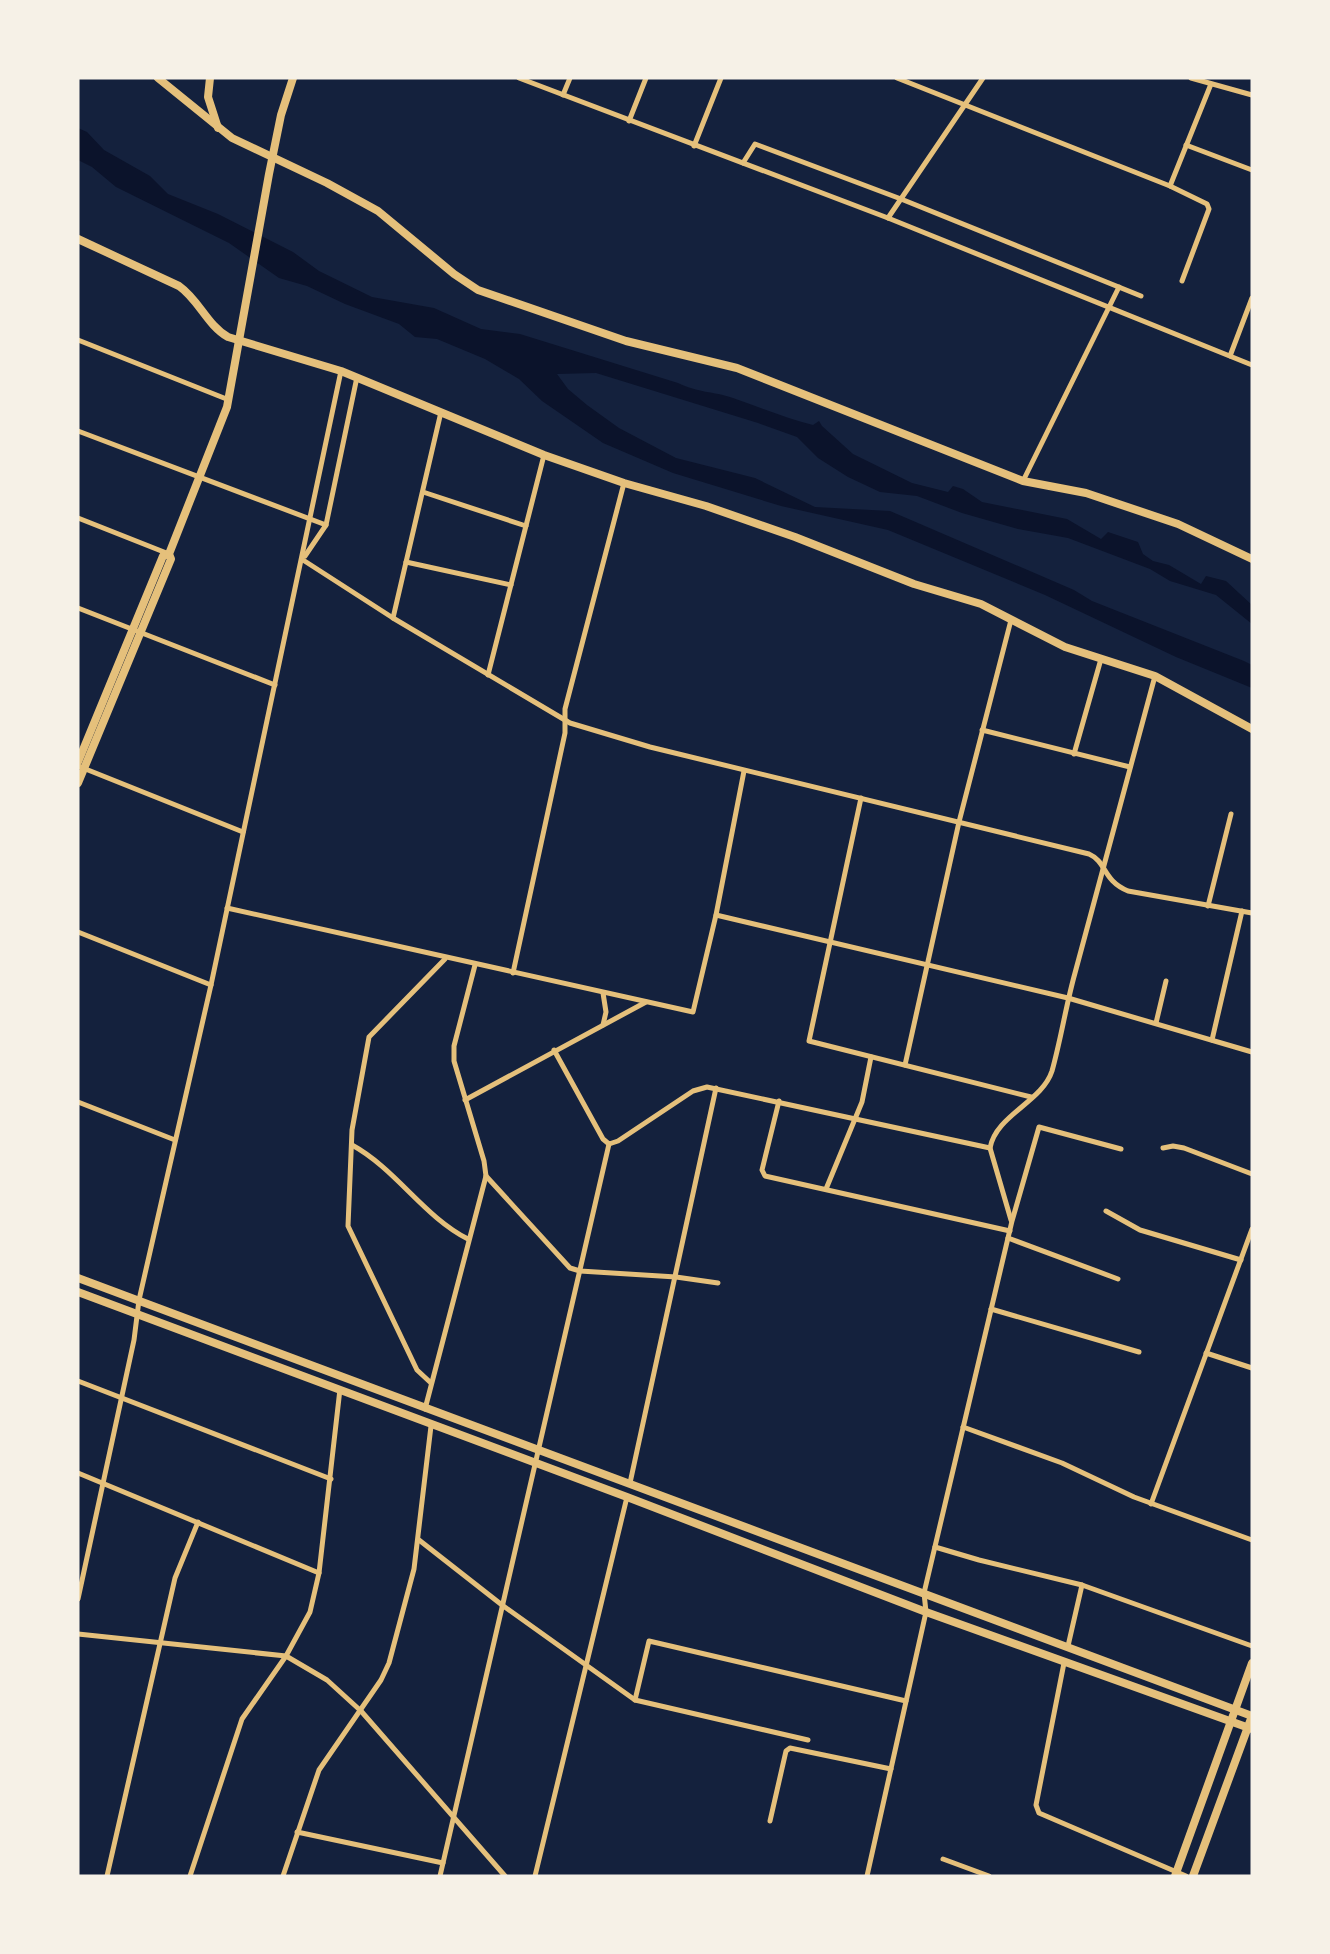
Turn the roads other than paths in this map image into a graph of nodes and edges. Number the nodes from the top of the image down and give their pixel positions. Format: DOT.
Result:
graph roads {
  1 [pos="158,78"];
  2 [pos="210,78"];
  3 [pos="293,78"];
  4 [pos="519,78"];
  5 [pos="570,78"];
  6 [pos="646,78"];
  7 [pos="720,78"];
  8 [pos="897,78"];
  9 [pos="983,78"];
  10 [pos="1191,78"];
  11 [pos="1211,84"];
  12 [pos="563,95"];
  13 [pos="1252,95"];
  14 [pos="965,105"];
  15 [pos="629,120"];
  16 [pos="218,129"];
  17 [pos="1186,145"];
  18 [pos="694,146"];
  19 [pos="742,163"];
  20 [pos="1252,170"];
  21 [pos="1170,186"];
  22 [pos="901,199"];
  23 [pos="888,218"];
  24 [pos="78,239"];
  25 [pos="1182,281"];
  26 [pos="1119,287"];
  27 [pos="1141,296"];
  28 [pos="1252,298"];
  29 [pos="1110,310"];
  30 [pos="78,340"];
  31 [pos="239,341"];
  32 [pos="1230,356"];
  33 [pos="1252,365"];
  34 [pos="341,371"];
  35 [pos="357,377"];
  36 [pos="229,400"];
  37 [pos="441,412"];
  38 [pos="78,431"];
  39 [pos="544,455"];
  40 [pos="200,478"];
  41 [pos="1023,481"];
  42 [pos="624,483"];
  43 [pos="423,492"];
  44 [pos="78,518"];
  45 [pos="310,521"];
  46 [pos="326,525"];
  47 [pos="526,526"];
  48 [pos="169,554"];
  49 [pos="1251,556"];
  50 [pos="303,560"];
  51 [pos="406,562"];
  52 [pos="511,585"];
  53 [pos="78,608"];
  54 [pos="393,618"];
  55 [pos="1011,620"];
  56 [pos="132,630"];
  57 [pos="141,633"];
  58 [pos="1101,659"];
  59 [pos="489,675"];
  60 [pos="1155,676"];
  61 [pos="275,685"];
  62 [pos="565,721"];
  63 [pos="1252,729"];
  64 [pos="982,730"];
  65 [pos="1074,754"];
  66 [pos="80,766"];
  67 [pos="1130,766"];
  68 [pos="744,771"];
  69 [pos="78,783"];
  70 [pos="861,798"];
  71 [pos="1231,814"];
  72 [pos="959,822"];
  73 [pos="243,832"];
  74 [pos="1103,869"];
  75 [pos="1208,906"];
  76 [pos="227,908"];
  77 [pos="1242,912"];
  78 [pos="1252,913"];
  79 [pos="716,915"];
  80 [pos="78,932"];
  81 [pos="831,942"];
  82 [pos="445,959"];
  83 [pos="927,964"];
  84 [pos="475,965"];
  85 [pos="513,973"];
  86 [pos="1166,981"];
  87 [pos="211,985"];
  88 [pos="603,993"];
  89 [pos="1068,998"];
  90 [pos="646,1002"];
  91 [pos="1156,1023"];
  92 [pos="603,1025"];
  93 [pos="1212,1040"];
  94 [pos="554,1050"];
  95 [pos="1252,1052"];
  96 [pos="871,1057"];
  97 [pos="905,1065"];
  98 [pos="716,1088"];
  99 [pos="1031,1097"];
  100 [pos="465,1101"];
  101 [pos="779,1101"];
  102 [pos="78,1102"];
  103 [pos="856,1118"];
  104 [pos="176,1140"];
  105 [pos="609,1144"];
  106 [pos="352,1146"];
  107 [pos="990,1148"];
  108 [pos="1162,1148"];
  109 [pos="1121,1149"];
  110 [pos="1252,1174"];
  111 [pos="486,1176"];
  112 [pos="826,1190"];
  113 [pos="1106,1211"];
  114 [pos="1012,1221"];
  115 [pos="1252,1229"];
  116 [pos="1010,1231"];
  117 [pos="1008,1238"];
  118 [pos="468,1239"];
  119 [pos="1240,1260"];
  120 [pos="580,1271"];
  121 [pos="676,1277"];
  122 [pos="78,1278"];
  123 [pos="1118,1279"];
  124 [pos="718,1283"];
  125 [pos="78,1292"];
  126 [pos="139,1300"];
  127 [pos="991,1309"];
  128 [pos="138,1315"];
  129 [pos="1139,1352"];
  130 [pos="1206,1353"];
  131 [pos="1252,1368"];
  132 [pos="78,1381"];
  133 [pos="431,1383"];
  134 [pos="340,1389"];
  135 [pos="122,1399"];
  136 [pos="425,1409"];
  137 [pos="431,1426"];
  138 [pos="963,1427"];
  139 [pos="537,1448"];
  140 [pos="534,1462"];
  141 [pos="78,1473"];
  142 [pos="331,1479"];
  143 [pos="104,1484"];
  144 [pos="630,1484"];
  145 [pos="627,1497"];
  146 [pos="1151,1504"];
  147 [pos="198,1522"];
  148 [pos="418,1540"];
  149 [pos="1252,1540"];
  150 [pos="935,1547"];
  151 [pos="319,1573"];
  152 [pos="1082,1585"];
  153 [pos="924,1593"];
  154 [pos="78,1599"];
  155 [pos="502,1605"];
  156 [pos="926,1612"];
  157 [pos="78,1634"];
  158 [pos="161,1642"];
  159 [pos="1068,1646"];
  160 [pos="1252,1646"];
  161 [pos="286,1656"];
  162 [pos="1064,1663"];
  163 [pos="1252,1663"];
  164 [pos="586,1667"];
  165 [pos="635,1701"];
  166 [pos="906,1701"];
  167 [pos="1235,1710"];
  168 [pos="361,1711"];
  169 [pos="1252,1716"];
  170 [pos="1230,1722"];
  171 [pos="1250,1729"];
  172 [pos="808,1740"];
  173 [pos="891,1769"];
  174 [pos="453,1815"];
  175 [pos="770,1821"];
  176 [pos="297,1832"];
  177 [pos="943,1859"];
  178 [pos="443,1863"];
  179 [pos="1175,1874"];
  180 [pos="107,1876"];
  181 [pos="190,1876"];
  182 [pos="283,1876"];
  183 [pos="440,1876"];
  184 [pos="505,1876"];
  185 [pos="535,1876"];
  186 [pos="867,1876"];
  187 [pos="989,1876"];
  188 [pos="1186,1876"];
  189 [pos="1193,1876"];
  1 -- 16 [label="main road"];
  2 -- 16 [label="main road"];
  3 -- 31 [label="main road"];
  4 -- 12 [label="street"];
  5 -- 12 [label="street"];
  6 -- 15 [label="street"];
  7 -- 18 [label="street"];
  8 -- 14 [label="street"];
  9 -- 14 [label="street"];
  10 -- 11 [label="street"];
  11 -- 13 [label="street"];
  11 -- 17 [label="street"];
  12 -- 15 [label="street"];
  14 -- 21 [label="street"];
  14 -- 22 [label="street"];
  15 -- 18 [label="street"];
  16 -- 41 [label="main road"];
  17 -- 20 [label="street"];
  17 -- 21 [label="street"];
  18 -- 19 [label="street"];
  19 -- 22 [label="street"];
  19 -- 23 [label="street"];
  21 -- 25 [label="street"];
  22 -- 23 [label="street"];
  22 -- 26 [label="street"];
  23 -- 29 [label="street"];
  24 -- 31 [label="main road"];
  26 -- 27 [label="street"];
  26 -- 29 [label="street"];
  28 -- 32 [label="street"];
  29 -- 32 [label="street"];
  29 -- 41 [label="street"];
  30 -- 36 [label="street"];
  31 -- 34 [label="main road"];
  31 -- 36 [label="main road"];
  32 -- 33 [label="street"];
  34 -- 35 [label="main road"];
  34 -- 45 [label="street"];
  35 -- 37 [label="main road"];
  35 -- 46 [label="street"];
  36 -- 40 [label="main road"];
  37 -- 39 [label="main road"];
  37 -- 43 [label="street"];
  38 -- 40 [label="street"];
  39 -- 42 [label="main road"];
  39 -- 47 [label="street"];
  40 -- 45 [label="street"];
  40 -- 48 [label="main road"];
  41 -- 49 [label="main road"];
  42 -- 55 [label="main road"];
  42 -- 62 [label="street"];
  43 -- 47 [label="street"];
  43 -- 51 [label="street"];
  44 -- 48 [label="street"];
  45 -- 46 [label="street"];
  45 -- 50 [label="street"];
  46 -- 50 [label="street"];
  47 -- 52 [label="street"];
  48 -- 56 [label="main road"];
  48 -- 57 [label="main road"];
  50 -- 54 [label="street"];
  50 -- 61 [label="street"];
  51 -- 52 [label="street"];
  51 -- 54 [label="street"];
  52 -- 59 [label="street"];
  53 -- 56 [label="street"];
  54 -- 59 [label="street"];
  55 -- 58 [label="main road"];
  55 -- 64 [label="street"];
  56 -- 57 [label="street"];
  56 -- 66 [label="main road"];
  57 -- 61 [label="street"];
  57 -- 66 [label="main road"];
  58 -- 60 [label="main road"];
  58 -- 65 [label="street"];
  59 -- 62 [label="street"];
  60 -- 63 [label="main road"];
  60 -- 67 [label="street"];
  61 -- 73 [label="street"];
  62 -- 68 [label="street"];
  62 -- 85 [label="street"];
  64 -- 65 [label="street"];
  64 -- 72 [label="street"];
  65 -- 67 [label="street"];
  66 -- 69 [label="main road"];
  66 -- 73 [label="street"];
  67 -- 74 [label="street"];
  68 -- 70 [label="street"];
  68 -- 79 [label="street"];
  70 -- 72 [label="street"];
  70 -- 81 [label="street"];
  71 -- 75 [label="street"];
  72 -- 74 [label="street"];
  72 -- 83 [label="street"];
  73 -- 76 [label="street"];
  74 -- 75 [label="street"];
  74 -- 89 [label="street"];
  75 -- 77 [label="street"];
  76 -- 82 [label="street"];
  76 -- 87 [label="street"];
  77 -- 78 [label="street"];
  77 -- 93 [label="street"];
  79 -- 81 [label="street"];
  79 -- 90 [label="street"];
  80 -- 87 [label="street"];
  81 -- 83 [label="street"];
  81 -- 96 [label="street"];
  82 -- 84 [label="street"];
  82 -- 106 [label="street"];
  83 -- 89 [label="street"];
  83 -- 97 [label="street"];
  84 -- 85 [label="street"];
  84 -- 100 [label="street"];
  85 -- 88 [label="street"];
  86 -- 91 [label="street"];
  87 -- 104 [label="street"];
  88 -- 90 [label="street"];
  88 -- 92 [label="street"];
  89 -- 91 [label="street"];
  89 -- 99 [label="street"];
  90 -- 92 [label="street"];
  91 -- 93 [label="street"];
  92 -- 94 [label="street"];
  93 -- 95 [label="street"];
  94 -- 100 [label="street"];
  94 -- 105 [label="street"];
  96 -- 97 [label="street"];
  96 -- 103 [label="street"];
  97 -- 99 [label="street"];
  98 -- 101 [label="street"];
  98 -- 105 [label="street"];
  98 -- 121 [label="street"];
  99 -- 107 [label="street"];
  100 -- 111 [label="street"];
  101 -- 103 [label="street"];
  101 -- 112 [label="street"];
  102 -- 104 [label="street"];
  103 -- 107 [label="street"];
  103 -- 112 [label="street"];
  104 -- 126 [label="street"];
  105 -- 120 [label="street"];
  106 -- 118 [label="street"];
  106 -- 133 [label="street"];
  107 -- 114 [label="street"];
  108 -- 110 [label="street"];
  109 -- 114 [label="street"];
  111 -- 118 [label="street"];
  111 -- 120 [label="street"];
  112 -- 116 [label="street"];
  113 -- 119 [label="street"];
  114 -- 116 [label="street"];
  115 -- 119 [label="street"];
  116 -- 117 [label="street"];
  117 -- 123 [label="street"];
  117 -- 127 [label="street"];
  118 -- 133 [label="street"];
  119 -- 130 [label="street"];
  120 -- 121 [label="street"];
  120 -- 139 [label="street"];
  121 -- 124 [label="street"];
  121 -- 144 [label="street"];
  122 -- 126 [label="main road"];
  125 -- 128 [label="main road"];
  126 -- 128 [label="street"];
  126 -- 136 [label="main road"];
  127 -- 129 [label="street"];
  127 -- 138 [label="street"];
  128 -- 134 [label="main road"];
  128 -- 135 [label="street"];
  130 -- 131 [label="street"];
  130 -- 146 [label="street"];
  132 -- 135 [label="street"];
  133 -- 136 [label="street"];
  134 -- 137 [label="main road"];
  134 -- 142 [label="street"];
  135 -- 142 [label="street"];
  135 -- 143 [label="street"];
  136 -- 139 [label="main road"];
  137 -- 140 [label="main road"];
  137 -- 148 [label="street"];
  138 -- 146 [label="street"];
  138 -- 150 [label="street"];
  139 -- 140 [label="street"];
  139 -- 144 [label="main road"];
  140 -- 145 [label="main road"];
  140 -- 155 [label="street"];
  141 -- 143 [label="street"];
  142 -- 151 [label="street"];
  143 -- 147 [label="street"];
  143 -- 154 [label="street"];
  144 -- 153 [label="main road"];
  145 -- 156 [label="main road"];
  145 -- 164 [label="street"];
  146 -- 149 [label="street"];
  147 -- 151 [label="street"];
  147 -- 158 [label="street"];
  148 -- 155 [label="street"];
  148 -- 168 [label="street"];
  150 -- 152 [label="street"];
  150 -- 153 [label="street"];
  151 -- 161 [label="street"];
  152 -- 159 [label="street"];
  152 -- 160 [label="street"];
  153 -- 156 [label="street"];
  153 -- 159 [label="main road"];
  155 -- 164 [label="street"];
  155 -- 174 [label="street"];
  156 -- 162 [label="main road"];
  156 -- 166 [label="street"];
  157 -- 158 [label="street"];
  158 -- 161 [label="street"];
  158 -- 180 [label="street"];
  159 -- 167 [label="main road"];
  161 -- 168 [label="street"];
  161 -- 181 [label="street"];
  162 -- 170 [label="main road"];
  162 -- 179 [label="street"];
  163 -- 167 [label="main road"];
  164 -- 165 [label="street"];
  164 -- 185 [label="street"];
  165 -- 166 [label="street"];
  165 -- 172 [label="street"];
  166 -- 173 [label="street"];
  167 -- 169 [label="main road"];
  167 -- 170 [label="main road"];
  168 -- 174 [label="street"];
  168 -- 176 [label="street"];
  169 -- 171 [label="main road"];
  170 -- 171 [label="main road"];
  170 -- 179 [label="main road"];
  171 -- 189 [label="main road"];
  173 -- 175 [label="street"];
  173 -- 186 [label="street"];
  174 -- 178 [label="street"];
  174 -- 184 [label="street"];
  176 -- 178 [label="street"];
  176 -- 182 [label="street"];
  177 -- 187 [label="street"];
  178 -- 183 [label="street"];
  179 -- 188 [label="street"];
}
